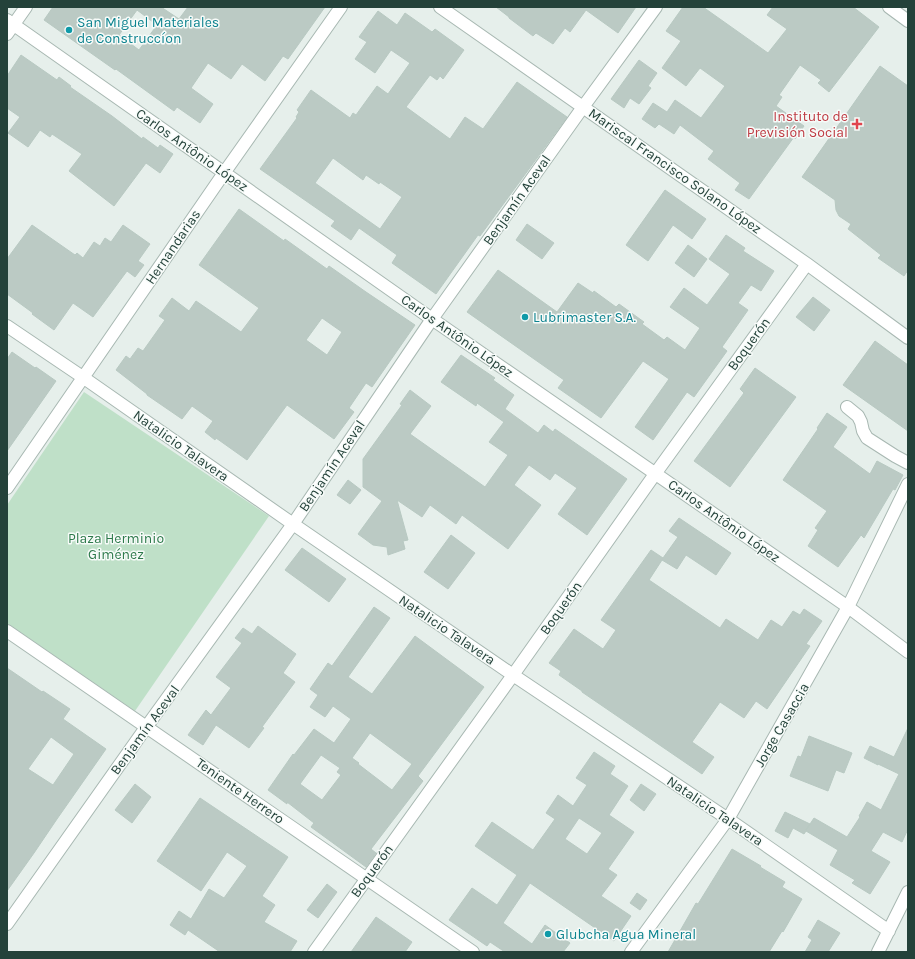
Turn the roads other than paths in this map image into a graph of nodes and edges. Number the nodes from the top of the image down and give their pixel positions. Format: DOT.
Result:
graph roads {
  1 [pos="26,7"];
  2 [pos="341,7"];
  3 [pos="440,7"];
  4 [pos="656,7"];
  5 [pos="889,7"];
  6 [pos="908,21"];
  7 [pos="9,26"];
  8 [pos="583,107"];
  9 [pos="224,173"];
  10 [pos="807,264"];
  11 [pos="432,319"];
  12 [pos="7,326"];
  13 [pos="908,338"];
  14 [pos="84,378"];
  15 [pos="847,407"];
  16 [pos="908,463"];
  17 [pos="655,474"];
  18 [pos="908,484"];
  19 [pos="7,488"];
  20 [pos="293,524"];
  21 [pos="848,607"];
  22 [pos="7,631"];
  23 [pos="908,652"];
  24 [pos="513,675"];
  25 [pos="147,726"];
  26 [pos="728,820"];
  27 [pos="366,878"];
  28 [pos="908,892"];
  29 [pos="7,924"];
  30 [pos="889,931"];
  31 [pos="314,952"];
  32 [pos="474,952"];
  33 [pos="631,952"];
  34 [pos="878,952"];
  1 -- 7 [label="street"];
  2 -- 9 [label="street, Hernandarias"];
  3 -- 8 [label="street, Mariscal Francisco Solano López"];
  4 -- 8 [label="street, Benjamín Aceval"];
  5 -- 6 [label="street"];
  7 -- 9 [label="street, Carlos Antônio López"];
  8 -- 10 [label="street, Mariscal Francisco Solano López"];
  8 -- 11 [label="street, Benjamín Aceval"];
  9 -- 11 [label="street, Carlos Antônio López"];
  9 -- 14 [label="street, Hernandarias"];
  10 -- 13 [label="street, Mariscal Francisco Solano López"];
  10 -- 17 [label="street, Boquerón"];
  11 -- 17 [label="street, Carlos Antônio López"];
  11 -- 20 [label="street, Benjamín Aceval"];
  12 -- 14 [label="street, Natalicio Talavera"];
  14 -- 19 [label="street, Hernandarias"];
  14 -- 20 [label="street, Natalicio Talavera"];
  15 -- 16 [label="street"];
  17 -- 21 [label="street, Carlos Antônio López"];
  17 -- 24 [label="street, Boquerón"];
  18 -- 21 [label="street, Jorge Casaccia"];
  20 -- 24 [label="street, Natalicio Talavera"];
  20 -- 25 [label="street, Benjamín Aceval"];
  21 -- 23 [label="street, Carlos Antônio López"];
  21 -- 26 [label="street, Jorge Casaccia"];
  22 -- 25 [label="street, Teniente Herrero"];
  24 -- 26 [label="street, Natalicio Talavera"];
  24 -- 27 [label="street, Boquerón"];
  25 -- 27 [label="street, Teniente Herrero"];
  25 -- 29 [label="street, Benjamín Aceval"];
  26 -- 30 [label="street, Natalicio Talavera"];
  26 -- 33 [label="street, Jorge Casaccia"];
  27 -- 31 [label="street, Boquerón"];
  27 -- 32 [label="street, Teniente Herrero"];
  28 -- 30 [label="street"];
  30 -- 34 [label="street"];
}
